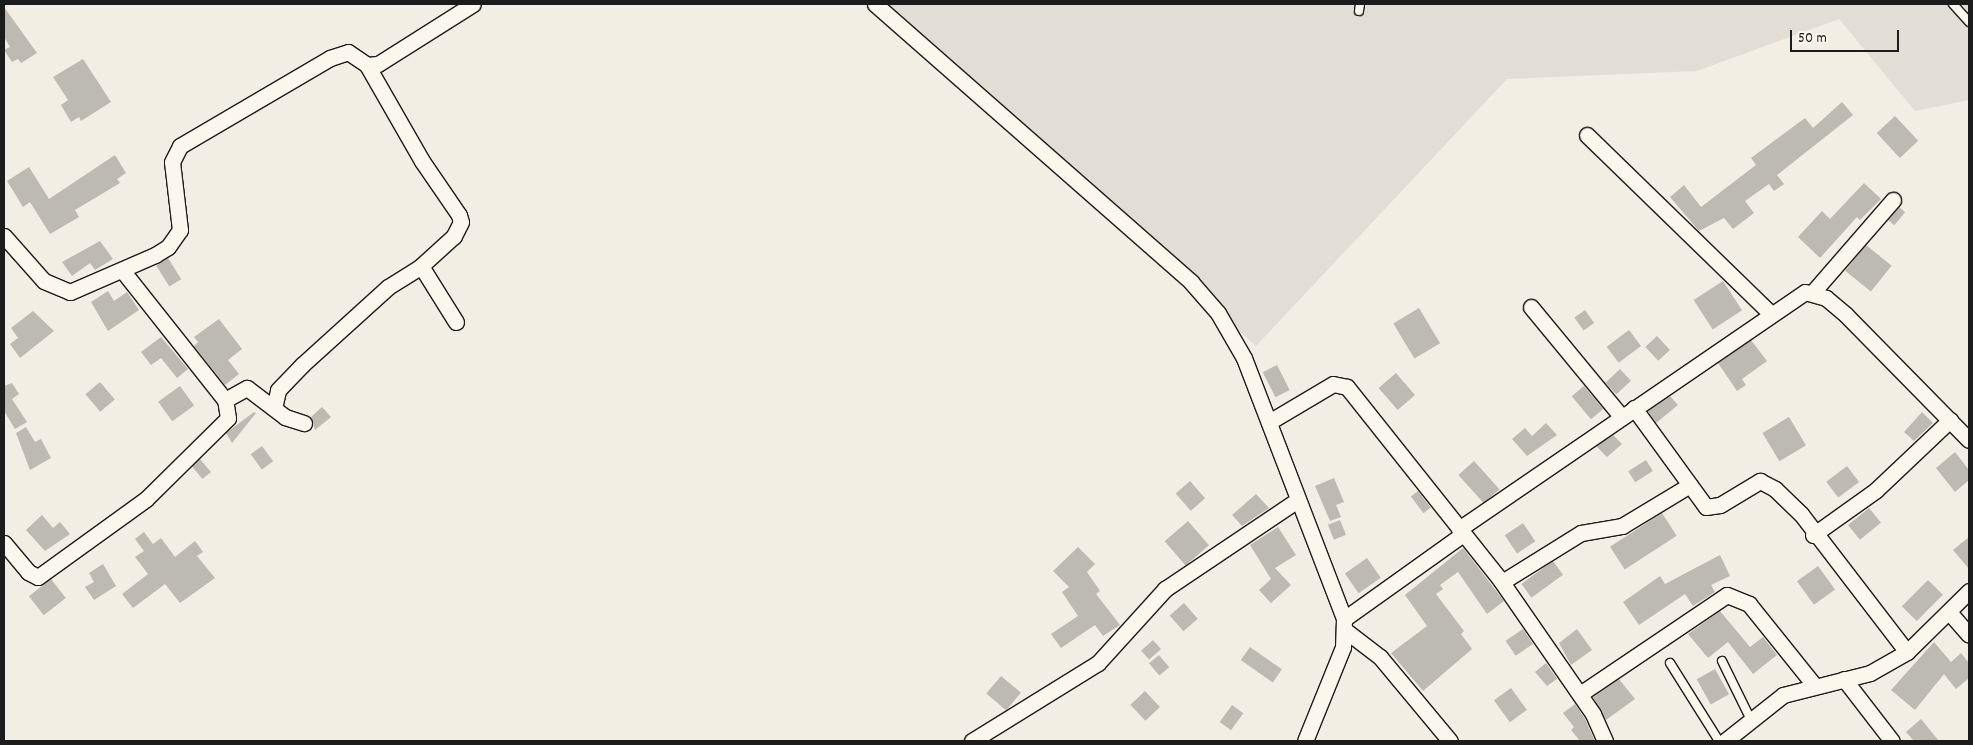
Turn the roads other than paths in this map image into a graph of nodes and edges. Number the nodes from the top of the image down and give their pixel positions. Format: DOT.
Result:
graph roads {
  1 [pos="473,4"];
  2 [pos="875,4"];
  3 [pos="1953,4"];
  4 [pos="1969,22"];
  5 [pos="368,65"];
  6 [pos="1587,135"];
  7 [pos="1893,200"];
  8 [pos="4,236"];
  9 [pos="421,266"];
  10 [pos="122,270"];
  11 [pos="1813,292"];
  12 [pos="1531,307"];
  13 [pos="1771,314"];
  14 [pos="456,322"];
  15 [pos="225,400"];
  16 [pos="274,408"];
  17 [pos="1634,408"];
  18 [pos="1621,416"];
  19 [pos="1950,420"];
  20 [pos="1269,422"];
  21 [pos="304,423"];
  22 [pos="1969,440"];
  23 [pos="1690,485"];
  24 [pos="1296,501"];
  25 [pos="1461,531"];
  26 [pos="1813,535"];
  27 [pos="4,543"];
  28 [pos="1502,582"];
  29 [pos="1969,591"];
  30 [pos="1949,612"];
  31 [pos="1345,625"];
  32 [pos="1969,635"];
  33 [pos="1907,652"];
  34 [pos="1722,661"];
  35 [pos="1670,662"];
  36 [pos="1844,679"];
  37 [pos="1815,686"];
  38 [pos="1580,694"];
  39 [pos="1751,720"];
  40 [pos="972,741"];
  41 [pos="1304,741"];
  42 [pos="1450,741"];
  43 [pos="1605,741"];
  44 [pos="1719,741"];
  45 [pos="1726,741"];
  46 [pos="1892,741"];
  1 -- 5 [label="street"];
  2 -- 20 [label="street"];
  3 -- 4 [label="lane"];
  5 -- 9 [label="street"];
  5 -- 10 [label="street"];
  6 -- 13 [label="street"];
  7 -- 11 [label="street"];
  8 -- 10 [label="street"];
  9 -- 14 [label="street"];
  9 -- 16 [label="street"];
  10 -- 15 [label="street"];
  11 -- 13 [label="street"];
  11 -- 19 [label="street"];
  12 -- 18 [label="street"];
  13 -- 17 [label="street"];
  15 -- 16 [label="street"];
  15 -- 27 [label="street"];
  16 -- 21 [label="street"];
  17 -- 18 [label="street"];
  17 -- 23 [label="street"];
  18 -- 25 [label="street"];
  19 -- 22 [label="street"];
  19 -- 26 [label="street"];
  20 -- 24 [label="street"];
  20 -- 25 [label="street"];
  23 -- 26 [label="street"];
  23 -- 28 [label="street"];
  24 -- 31 [label="street"];
  24 -- 40 [label="street"];
  25 -- 28 [label="street"];
  25 -- 31 [label="street"];
  26 -- 33 [label="street"];
  28 -- 38 [label="street"];
  29 -- 30 [label="street"];
  30 -- 32 [label="street"];
  30 -- 33 [label="street"];
  31 -- 41 [label="street"];
  31 -- 42 [label="street"];
  33 -- 36 [label="street"];
  34 -- 39 [label="lane"];
  35 -- 44 [label="lane"];
  36 -- 37 [label="street"];
  36 -- 46 [label="street"];
  37 -- 38 [label="street"];
  37 -- 39 [label="street"];
  38 -- 43 [label="street"];
  39 -- 45 [label="street"];
}
